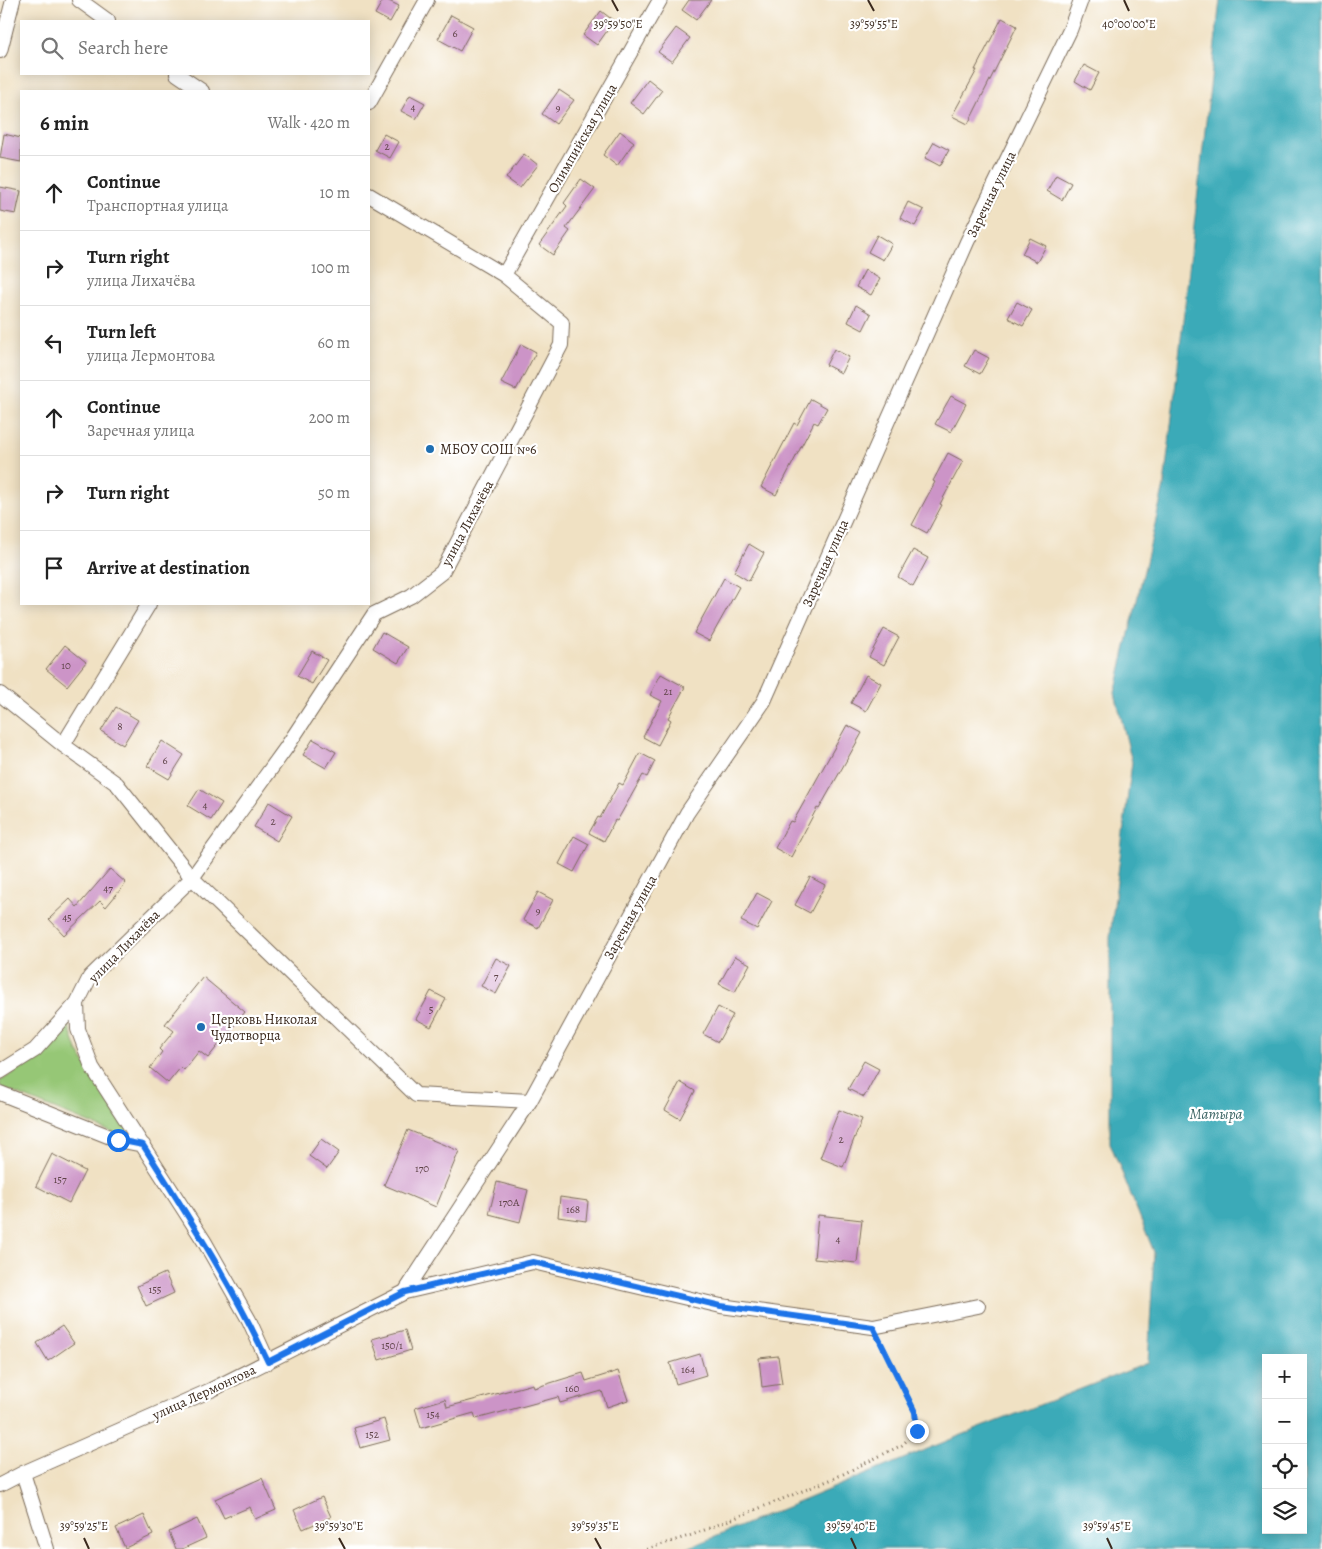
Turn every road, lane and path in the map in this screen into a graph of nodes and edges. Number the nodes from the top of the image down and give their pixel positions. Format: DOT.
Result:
graph roads {
  1 [pos="13,0"];
  2 [pos="79,0"];
  3 [pos="427,0"];
  4 [pos="660,0"];
  5 [pos="1081,0"];
  6 [pos="107,20"];
  7 [pos="0,51"];
  8 [pos="178,75"];
  9 [pos="201,90"];
  10 [pos="370,100"];
  11 [pos="370,196"];
  12 [pos="504,275"];
  13 [pos="148,605"];
  14 [pos="0,694"];
  15 [pos="63,745"];
  16 [pos="192,878"];
  17 [pos="77,1003"];
  18 [pos="0,1072"];
  19 [pos="0,1093"];
  20 [pos="530,1101"];
  21 [pos="143,1145"];
  22 [pos="405,1292"];
  23 [pos="978,1306"];
  24 [pos="873,1327"];
  25 [pos="268,1362"];
  26 [pos="23,1473"];
  27 [pos="0,1485"];
  28 [pos="47,1549"];
  29 [pos="647,1549"];
  1 -- 7 [label="street"];
  2 -- 6 [label="street"];
  3 -- 10 [label="street"];
  4 -- 12 [label="street, Олимпийская улица"];
  5 -- 20 [label="street, Заречная улица"];
  8 -- 9 [label="street"];
  11 -- 12 [label="street, улица Лихачёва"];
  12 -- 16 [label="street, улица Лихачёва"];
  13 -- 15 [label="street"];
  14 -- 15 [label="street"];
  15 -- 16 [label="street"];
  16 -- 17 [label="street, улица Лихачёва"];
  16 -- 20 [label="street"];
  17 -- 18 [label="street"];
  17 -- 21 [label="street, улица Лихачёва"];
  19 -- 21 [label="street"];
  20 -- 22 [label="street, Заречная улица"];
  21 -- 25 [label="street, улица Лихачёва"];
  22 -- 24 [label="street"];
  22 -- 25 [label="street, улица Лермонтова"];
  23 -- 24 [label="street"];
  24 -- 29 [label="path"];
  25 -- 26 [label="street, улица Лермонтова"];
  26 -- 27 [label="street, улица Лермонтова"];
  26 -- 28 [label="street"];
}
